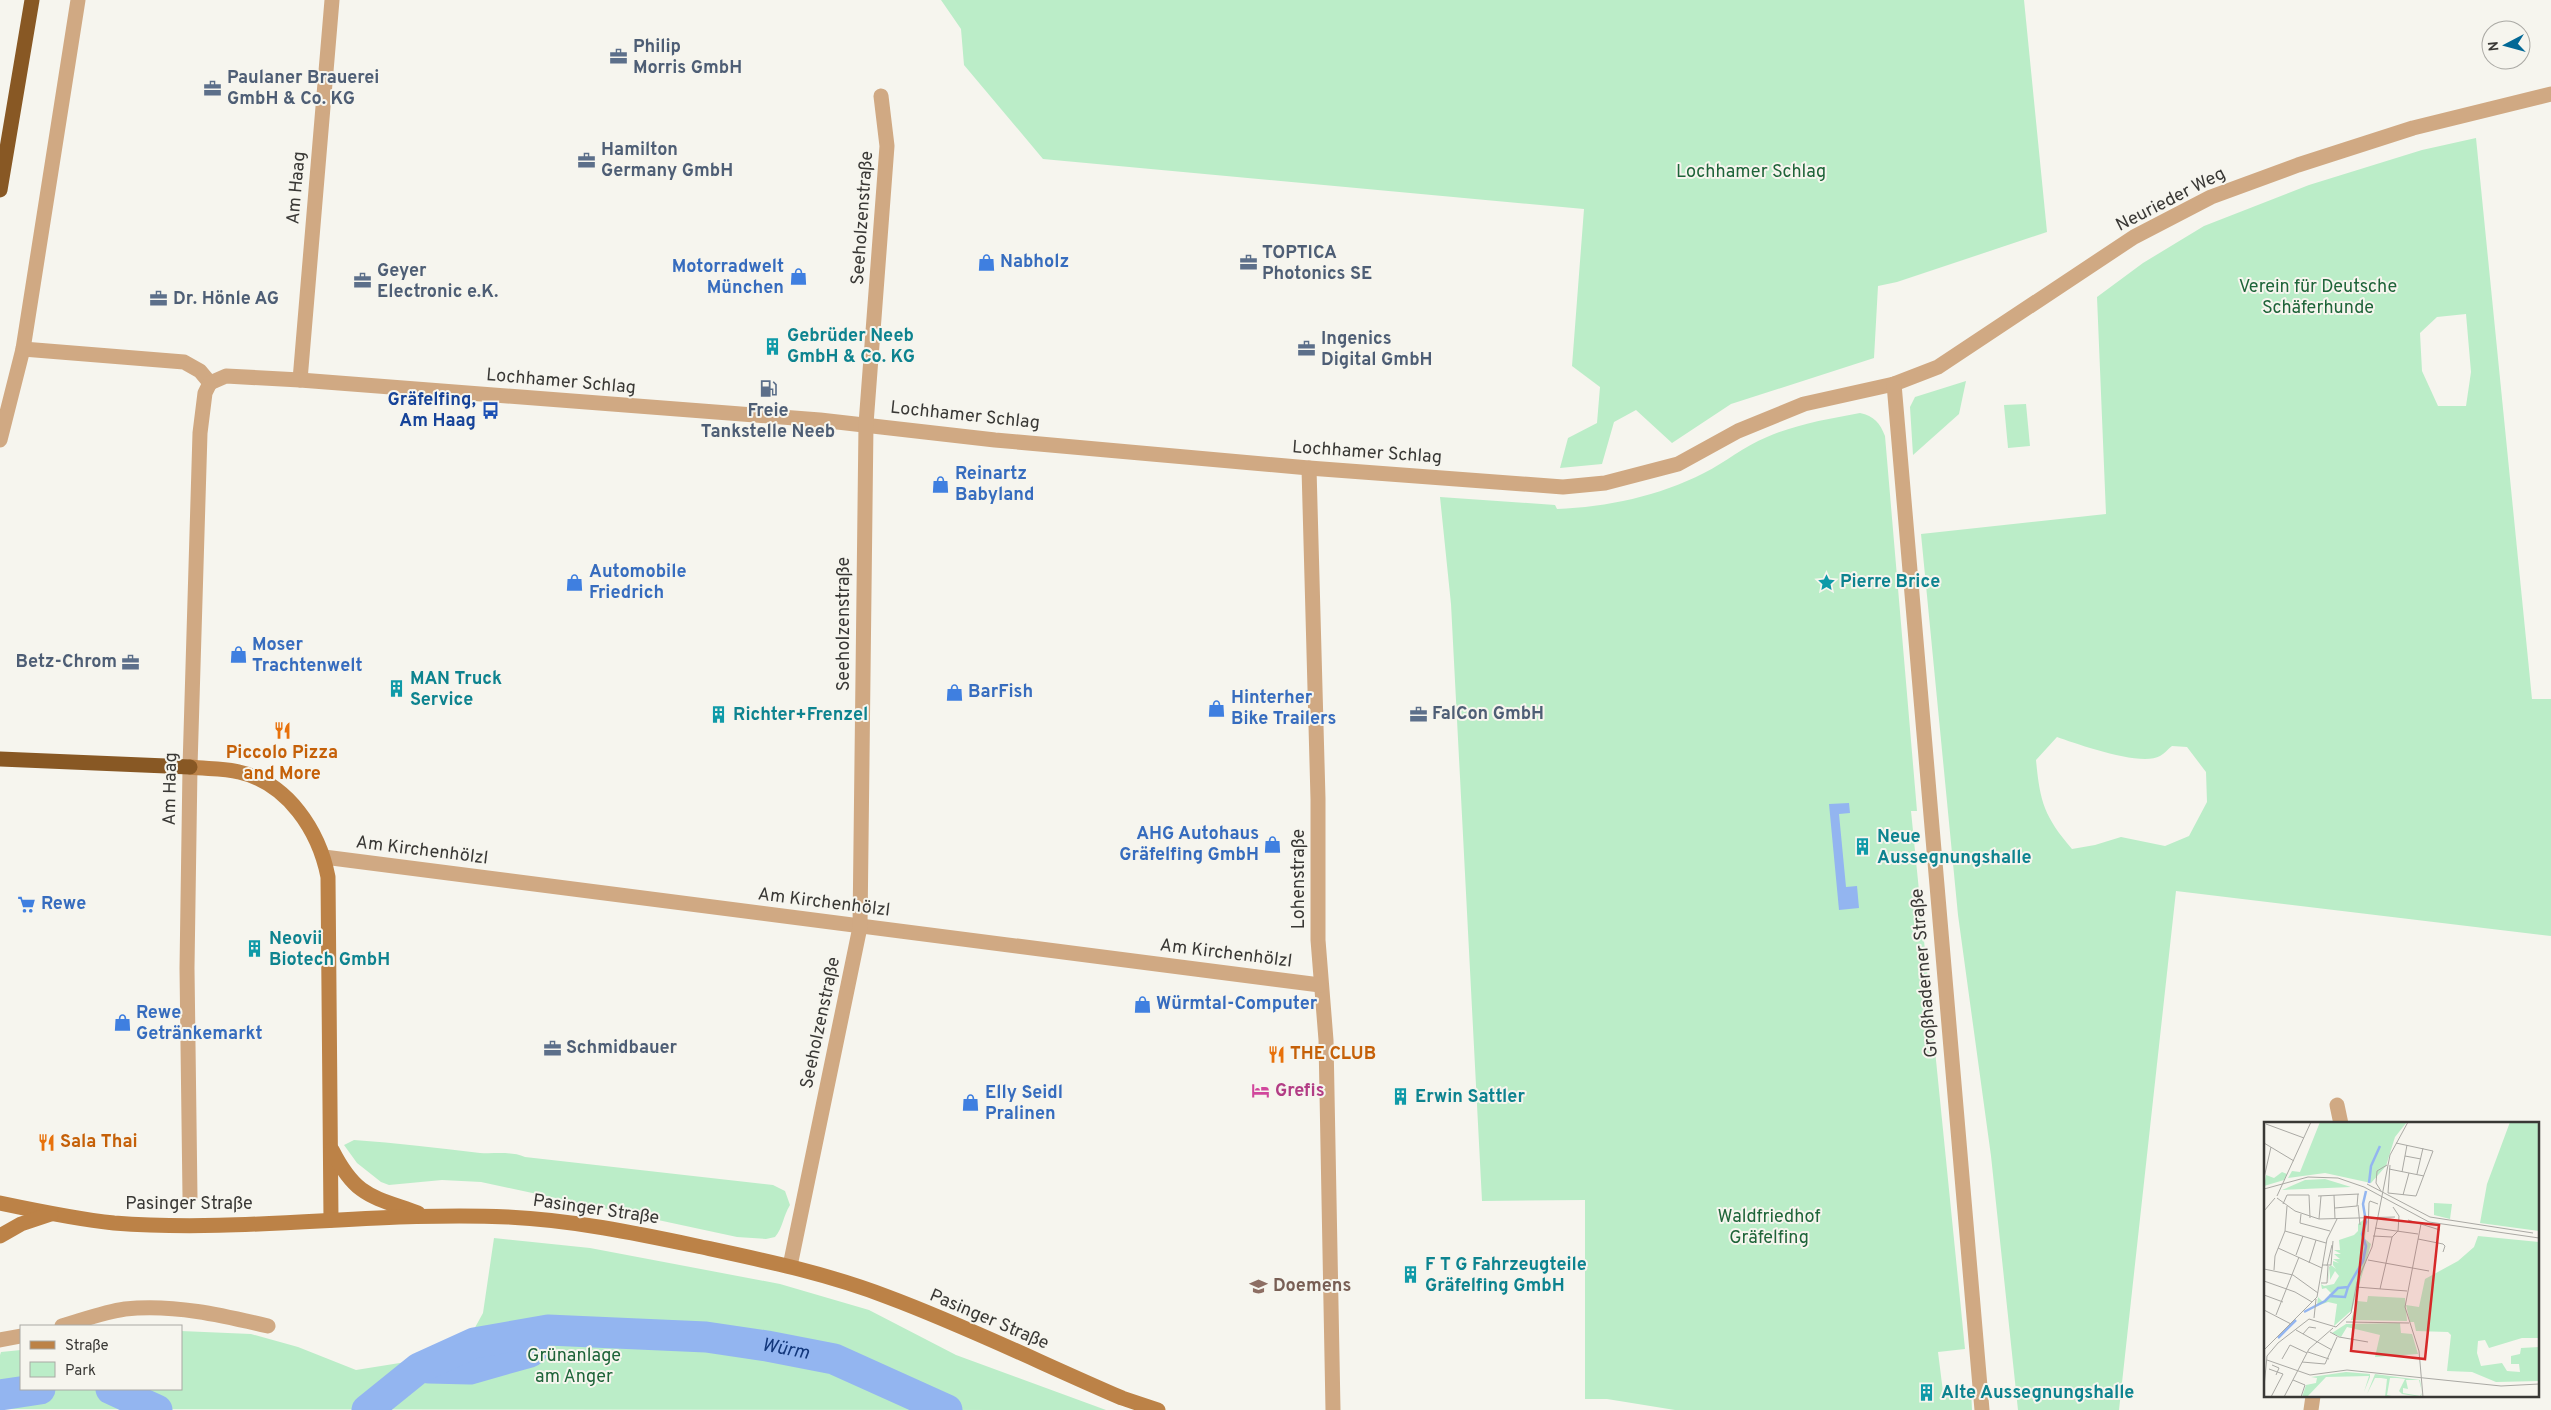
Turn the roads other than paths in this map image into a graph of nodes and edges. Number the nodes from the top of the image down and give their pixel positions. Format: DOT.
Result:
graph roads {
  1 [pos="32,0"];
  2 [pos="78,0"];
  3 [pos="332,0"];
  4 [pos="2551,94"];
  5 [pos="881,96"];
  6 [pos="0,190"];
  7 [pos="23,349"];
  8 [pos="300,380"];
  9 [pos="210,383"];
  10 [pos="1894,384"];
  11 [pos="866,424"];
  12 [pos="0,440"];
  13 [pos="1309,468"];
  14 [pos="0,759"];
  15 [pos="190,768"];
  16 [pos="324,857"];
  17 [pos="860,927"];
  18 [pos="1320,984"];
  19 [pos="2337,1105"];
  20 [pos="2341,1122"];
  21 [pos="331,1148"];
  22 [pos="190,1197"];
  23 [pos="0,1203"];
  24 [pos="53,1214"];
  25 [pos="427,1216"];
  26 [pos="331,1220"];
  27 [pos="0,1236"];
  28 [pos="790,1266"];
  29 [pos="66,1325"];
  30 [pos="268,1326"];
  31 [pos="20,1336"];
  32 [pos="0,1340"];
  33 [pos="1158,1410"];
  34 [pos="1333,1410"];
  35 [pos="1982,1410"];
  1 -- 6 [label="highway"];
  2 -- 7 [label="street"];
  3 -- 8 [label="street, Am Haag"];
  4 -- 10 [label="street, Neurieder Weg"];
  5 -- 11 [label="street, Seeholzenstraße"];
  7 -- 9 [label="street"];
  7 -- 12 [label="street"];
  8 -- 9 [label="street, Lochhamer Schlag"];
  8 -- 11 [label="street, Lochhamer Schlag"];
  9 -- 15 [label="street, Am Haag"];
  10 -- 13 [label="street, Lochhamer Schlag"];
  10 -- 35 [label="street, Großhaderner Straße"];
  11 -- 13 [label="street, Lochhamer Schlag"];
  11 -- 17 [label="street, Seeholzenstraße"];
  13 -- 18 [label="street, Lohenstraße"];
  14 -- 15 [label="highway"];
  15 -- 16 [label="main road"];
  15 -- 22 [label="street, Am Haag"];
  16 -- 17 [label="street, Am Kirchenhölzl"];
  16 -- 21 [label="main road"];
  17 -- 18 [label="street, Am Kirchenhölzl"];
  17 -- 28 [label="street, Seeholzenstraße"];
  18 -- 34 [label="street, Lohenstraße"];
  19 -- 20 [label="street"];
  21 -- 25 [label="main road"];
  21 -- 26 [label="main road"];
  23 -- 24 [label="main road, Pasinger Straße"];
  24 -- 26 [label="main road, Pasinger Straße"];
  24 -- 27 [label="main road"];
  25 -- 26 [label="main road, Pasinger Straße"];
  25 -- 28 [label="main road, Pasinger Straße"];
  28 -- 33 [label="main road, Pasinger Straße"];
  29 -- 30 [label="street"];
  31 -- 32 [label="street"];
}
